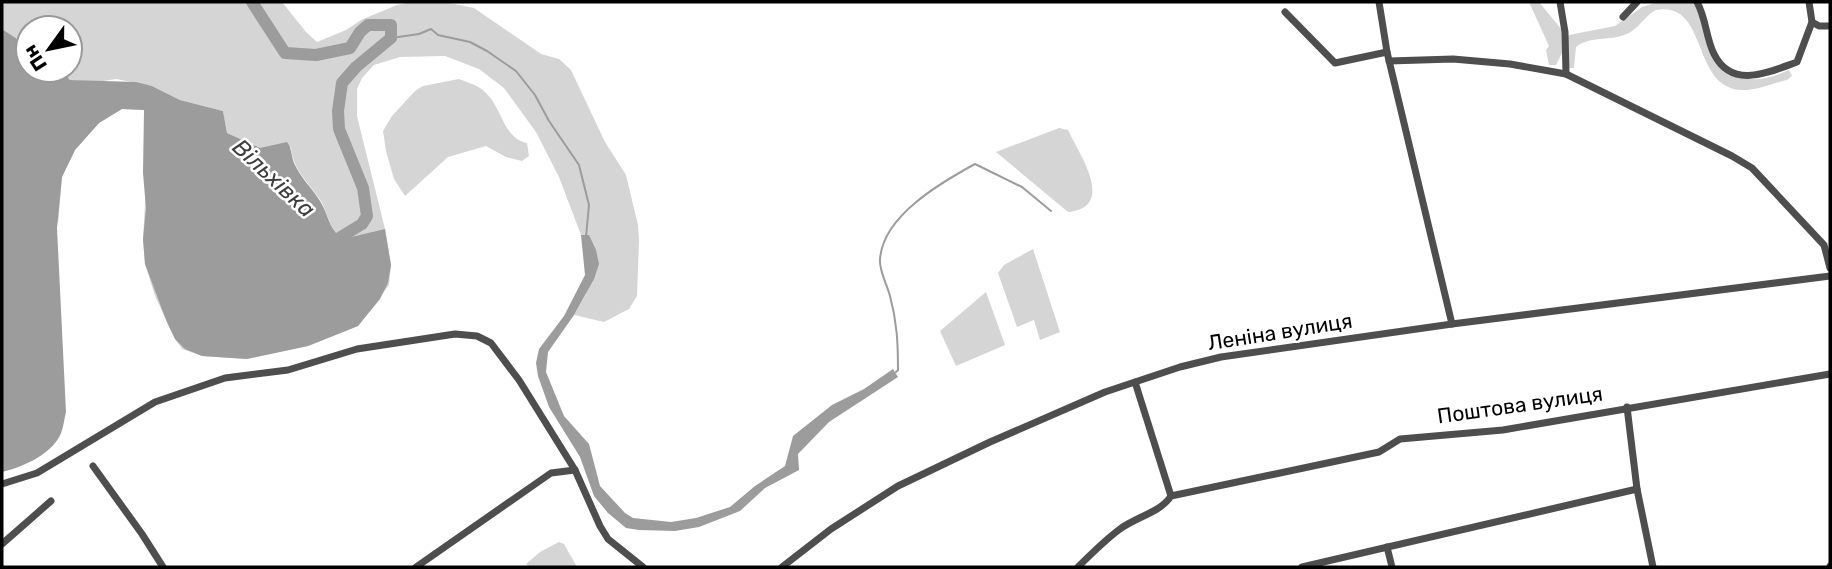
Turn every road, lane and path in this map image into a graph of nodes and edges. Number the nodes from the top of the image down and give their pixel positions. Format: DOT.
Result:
graph roads {
  1 [pos="1379,2"];
  2 [pos="1560,2"];
  3 [pos="1637,2"];
  4 [pos="1697,2"];
  5 [pos="1809,2"];
  6 [pos="1285,12"];
  7 [pos="1623,17"];
  8 [pos="1812,22"];
  9 [pos="1830,26"];
  10 [pos="1387,52"];
  11 [pos="1389,61"];
  12 [pos="1566,74"];
  13 [pos="1830,268"];
  14 [pos="1830,276"];
  15 [pos="1452,324"];
  16 [pos="1830,374"];
  17 [pos="1135,382"];
  18 [pos="1627,407"];
  19 [pos="93,466"];
  20 [pos="575,470"];
  21 [pos="2,484"];
  22 [pos="1637,489"];
  23 [pos="1171,496"];
  24 [pos="51,500"];
  25 [pos="2,544"];
  26 [pos="1387,547"];
  27 [pos="163,567"];
  28 [pos="416,567"];
  29 [pos="643,567"];
  30 [pos="782,567"];
  31 [pos="1078,567"];
  32 [pos="1302,567"];
  33 [pos="1392,567"];
  34 [pos="1653,567"];
  1 -- 10 [label="street"];
  2 -- 12 [label="street"];
  3 -- 7 [label="street"];
  4 -- 8 [label="street"];
  5 -- 8 [label="street"];
  6 -- 10 [label="street"];
  8 -- 9 [label="street"];
  10 -- 11 [label="street"];
  11 -- 12 [label="street"];
  11 -- 15 [label="street"];
  12 -- 13 [label="street"];
  14 -- 15 [label="street, Леніна вулиця"];
  15 -- 17 [label="street, Леніна вулиця"];
  16 -- 18 [label="street, Поштова вулиця"];
  17 -- 23 [label="street"];
  17 -- 30 [label="street, Леніна вулиця"];
  18 -- 22 [label="street"];
  18 -- 23 [label="street, Поштова вулиця"];
  19 -- 27 [label="street"];
  20 -- 21 [label="street"];
  20 -- 28 [label="street"];
  20 -- 29 [label="street"];
  22 -- 26 [label="street"];
  22 -- 34 [label="street"];
  23 -- 31 [label="street, Поштова вулиця"];
  24 -- 25 [label="street"];
  26 -- 32 [label="street"];
  26 -- 33 [label="street"];
}
